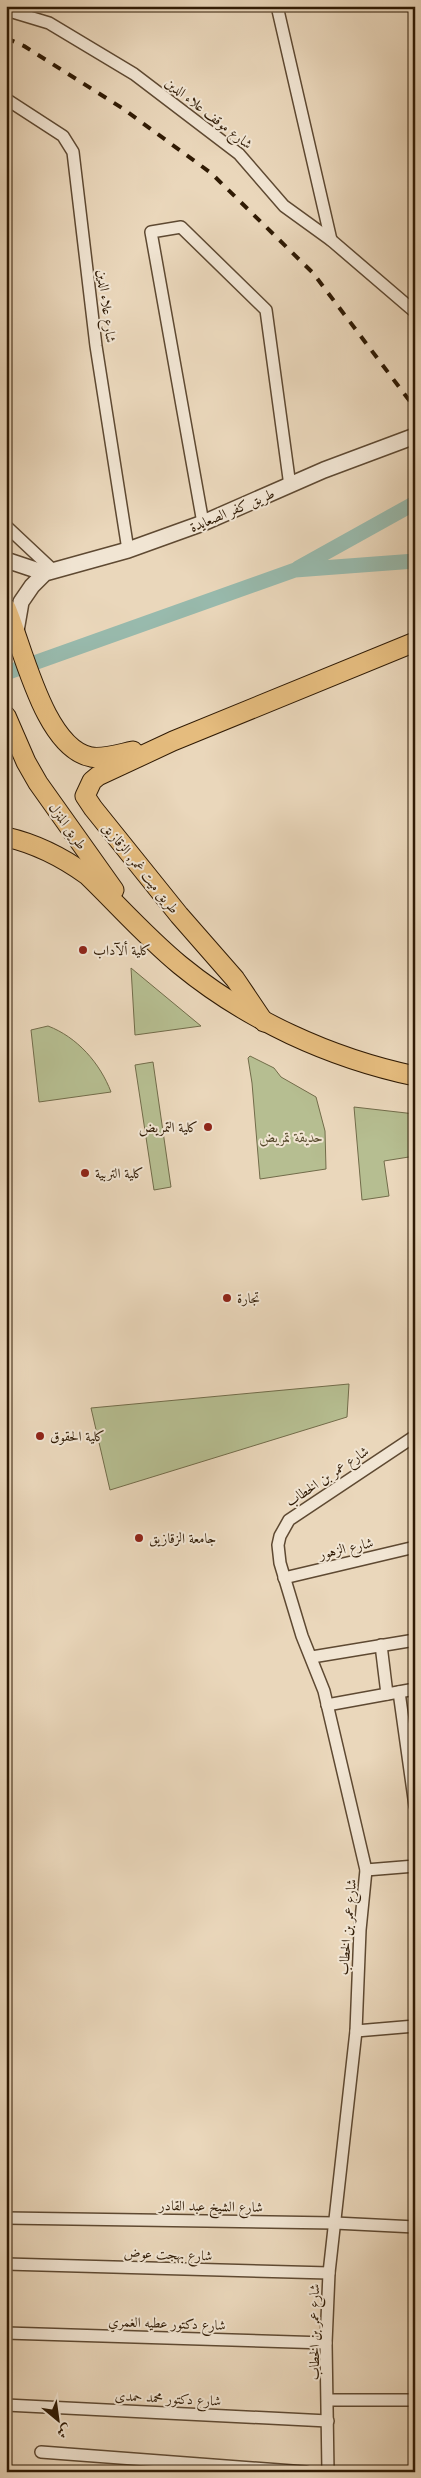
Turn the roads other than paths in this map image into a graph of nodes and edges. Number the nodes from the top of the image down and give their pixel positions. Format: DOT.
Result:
graph roads {
  1 [pos="277,6"];
  2 [pos="6,10"];
  3 [pos="6,98"];
  4 [pos="331,240"];
  5 [pos="415,312"];
  6 [pos="415,436"];
  7 [pos="290,486"];
  8 [pos="203,523"];
  9 [pos="6,526"];
  10 [pos="128,550"];
  11 [pos="6,560"];
  12 [pos="50,572"];
  13 [pos="6,608"];
  14 [pos="16,631"];
  15 [pos="415,642"];
  16 [pos="8,719"];
  17 [pos="173,741"];
  18 [pos="6,837"];
  19 [pos="137,924"];
  20 [pos="264,1022"];
  21 [pos="415,1076"];
  22 [pos="415,1436"];
  23 [pos="415,1547"];
  24 [pos="284,1578"];
  25 [pos="415,1640"];
  26 [pos="381,1646"];
  27 [pos="312,1657"];
  28 [pos="415,1690"];
  29 [pos="399,1692"];
  30 [pos="387,1694"];
  31 [pos="327,1705"];
  32 [pos="415,1806"];
  33 [pos="415,1866"];
  34 [pos="366,1870"];
  35 [pos="415,2026"];
  36 [pos="356,2031"];
  37 [pos="6,2218"];
  38 [pos="335,2223"];
  39 [pos="415,2227"];
  40 [pos="6,2264"];
  41 [pos="329,2274"];
  42 [pos="6,2333"];
  43 [pos="326,2343"];
  44 [pos="328,2400"];
  45 [pos="415,2400"];
  46 [pos="6,2405"];
  47 [pos="328,2421"];
  48 [pos="41,2452"];
  49 [pos="306,2472"];
  50 [pos="328,2472"];
  1 -- 4 [label="street"];
  2 -- 4 [label="street, شارع موقف علاء الدين"];
  3 -- 10 [label="street, شارع علاء الدين"];
  4 -- 5 [label="street, شارع موقف علاء الدين"];
  6 -- 7 [label="street, طريق كفر الصعايدة"];
  7 -- 8 [label="street, طريق كفر الصعايدة"];
  7 -- 8 [label="street"];
  8 -- 10 [label="street, طريق كفر الصعايدة"];
  9 -- 12 [label="street"];
  10 -- 12 [label="street, طريق كفر الصعايدة"];
  11 -- 12 [label="street"];
  12 -- 14 [label="street"];
  13 -- 14 [label="highway"];
  14 -- 17 [label="highway, طريق ميت غمر, الزقازيق"];
  15 -- 17 [label="highway, طريق ميت غمر, الزقازيق"];
  16 -- 19 [label="highway, طريق المنزل"];
  17 -- 20 [label="highway, طريق ميت غمر, الزقازيق"];
  18 -- 19 [label="highway"];
  19 -- 20 [label="highway, طريق ميت غمر, الزقازيق"];
  20 -- 21 [label="highway, طريق ميت غمر, الزقازيق"];
  22 -- 24 [label="street, شارع عمر بن الخطاب"];
  23 -- 24 [label="street, شارع الزهور"];
  24 -- 27 [label="street, شارع عمر بن الخطاب"];
  25 -- 26 [label="street"];
  26 -- 27 [label="street"];
  26 -- 30 [label="street"];
  27 -- 31 [label="street, شارع عمر بن الخطاب"];
  28 -- 29 [label="street"];
  29 -- 30 [label="street"];
  29 -- 32 [label="street"];
  30 -- 31 [label="street"];
  31 -- 34 [label="street, شارع عمر بن الخطاب"];
  33 -- 34 [label="street"];
  34 -- 36 [label="street, شارع عمر بن الخطاب"];
  35 -- 36 [label="street"];
  36 -- 38 [label="street, شارع عمر بن الخطاب"];
  37 -- 38 [label="street, شارع الشيخ عبد القادر"];
  38 -- 39 [label="street, شارع الشيخ عبد القادر"];
  38 -- 41 [label="street, شارع عمر بن الخطاب"];
  40 -- 41 [label="street, شارع بهجت عوض"];
  41 -- 43 [label="street, شارع عمر بن الخطاب"];
  42 -- 43 [label="street, شارع دكتور عطيه الغمري"];
  43 -- 44 [label="street, شارع عمر بن الخطاب"];
  44 -- 45 [label="street"];
  44 -- 47 [label="street, شارع عمر بن الخطاب"];
  46 -- 47 [label="street, شارع دكتور محمد حمدى"];
  47 -- 50 [label="street, شارع عمر بن الخطاب"];
  48 -- 49 [label="street"];
}
